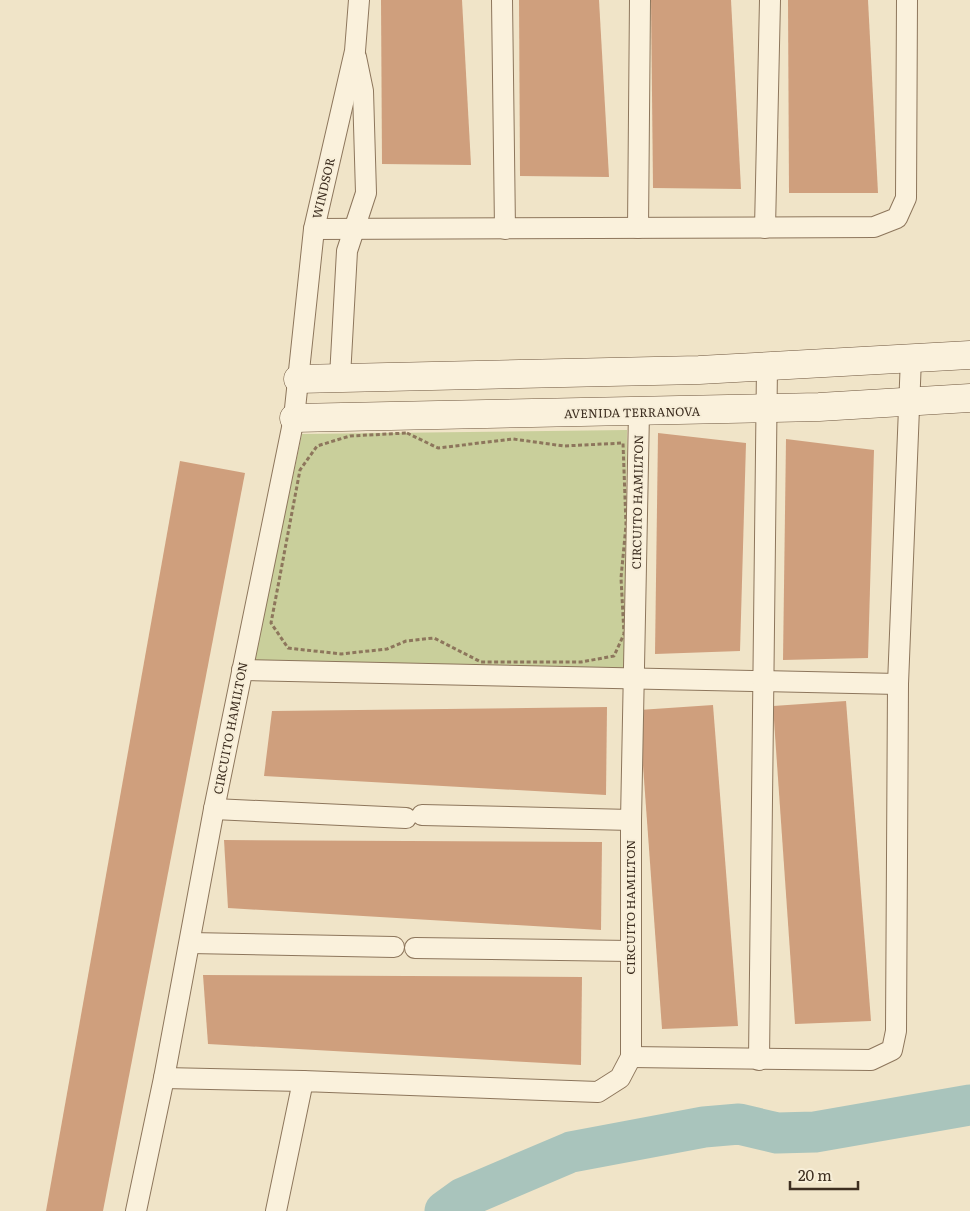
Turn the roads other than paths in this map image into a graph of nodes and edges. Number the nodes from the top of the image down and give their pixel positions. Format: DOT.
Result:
graph roads {
  1 [pos="359,0"];
  2 [pos="502,0"];
  3 [pos="640,0"];
  4 [pos="770,0"];
  5 [pos="907,0"];
  6 [pos="355,51"];
  7 [pos="356,228"];
  8 [pos="638,228"];
  9 [pos="766,228"];
  10 [pos="314,229"];
  11 [pos="505,229"];
  12 [pos="970,355"];
  13 [pos="911,358"];
  14 [pos="767,366"];
  15 [pos="340,377"];
  16 [pos="298,379"];
  17 [pos="970,398"];
  18 [pos="910,402"];
  19 [pos="766,408"];
  20 [pos="639,412"];
  21 [pos="294,418"];
  22 [pos="242,670"];
  23 [pos="635,678"];
  24 [pos="764,682"];
  25 [pos="898,684"];
  26 [pos="214,809"];
  27 [pos="631,820"];
  28 [pos="190,943"];
  29 [pos="394,947"];
  30 [pos="415,948"];
  31 [pos="630,951"];
  32 [pos="631,1058"];
  33 [pos="760,1060"];
  34 [pos="164,1078"];
  35 [pos="303,1081"];
  36 [pos="136,1211"];
  37 [pos="276,1211"];
  1 -- 6 [label="street, WINDSOR"];
  2 -- 11 [label="street"];
  3 -- 8 [label="street"];
  4 -- 9 [label="street"];
  5 -- 9 [label="street"];
  6 -- 7 [label="street"];
  6 -- 10 [label="street, WINDSOR"];
  7 -- 10 [label="street"];
  7 -- 11 [label="street"];
  7 -- 15 [label="street"];
  8 -- 9 [label="street"];
  8 -- 11 [label="street"];
  10 -- 16 [label="street, WINDSOR"];
  12 -- 13 [label="street"];
  13 -- 14 [label="street"];
  13 -- 18 [label="street"];
  14 -- 15 [label="street"];
  14 -- 19 [label="street"];
  15 -- 16 [label="street"];
  16 -- 21 [label="street, CIRCUITO HAMILTON"];
  17 -- 18 [label="street, AVENIDA TERRANOVA"];
  18 -- 19 [label="street, AVENIDA TERRANOVA"];
  18 -- 25 [label="street"];
  19 -- 20 [label="street, AVENIDA TERRANOVA"];
  19 -- 24 [label="street"];
  20 -- 21 [label="street, AVENIDA TERRANOVA"];
  20 -- 23 [label="street, CIRCUITO HAMILTON"];
  21 -- 22 [label="street, CIRCUITO HAMILTON"];
  22 -- 23 [label="street"];
  22 -- 26 [label="street, CIRCUITO HAMILTON"];
  23 -- 24 [label="street"];
  23 -- 27 [label="street, CIRCUITO HAMILTON"];
  24 -- 25 [label="street"];
  24 -- 33 [label="street"];
  25 -- 33 [label="street"];
  26 -- 27 [label="street"];
  26 -- 28 [label="street, CIRCUITO HAMILTON"];
  27 -- 31 [label="street, CIRCUITO HAMILTON"];
  28 -- 29 [label="street"];
  28 -- 34 [label="street, CIRCUITO HAMILTON"];
  30 -- 31 [label="street"];
  31 -- 32 [label="street, CIRCUITO HAMILTON"];
  32 -- 33 [label="street"];
  32 -- 35 [label="street"];
  34 -- 35 [label="street"];
  34 -- 36 [label="street, CIRCUITO HAMILTON"];
  35 -- 37 [label="street"];
}
